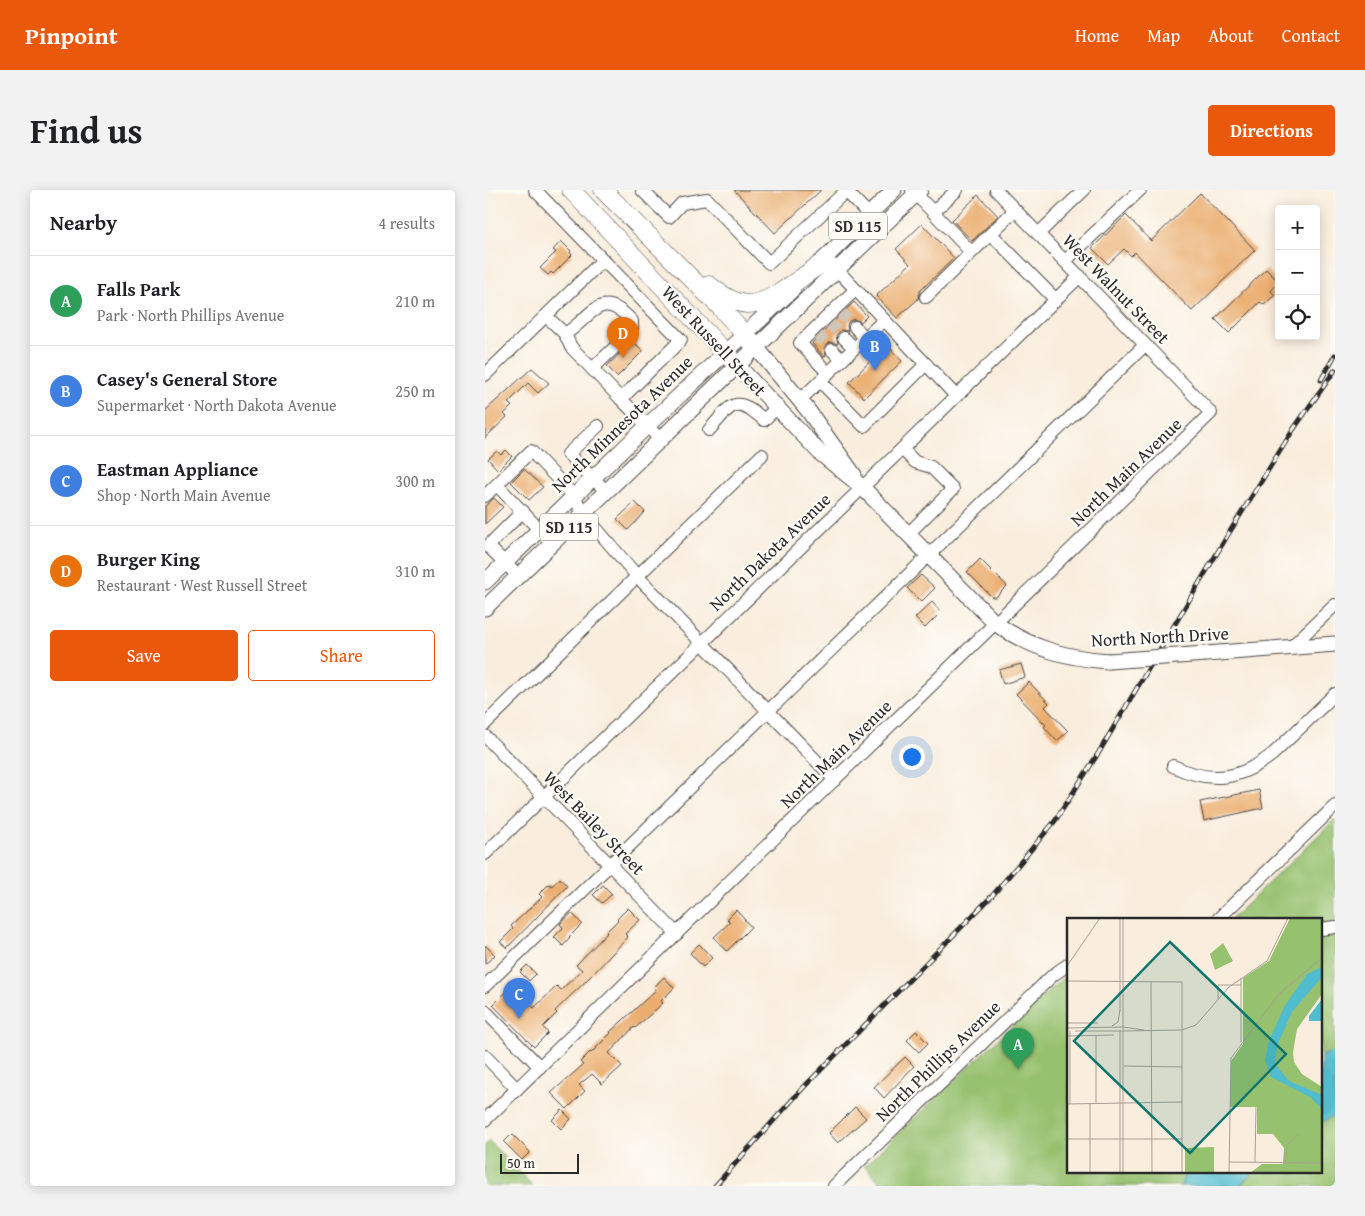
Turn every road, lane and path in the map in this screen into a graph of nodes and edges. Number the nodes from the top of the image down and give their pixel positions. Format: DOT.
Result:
graph roads {
  1 [pos="535,190"];
  2 [pos="571,190"];
  3 [pos="603,190"];
  4 [pos="642,190"];
  5 [pos="894,190"];
  6 [pos="957,190"];
  7 [pos="996,190"];
  8 [pos="1085,190"];
  9 [pos="1140,190"];
  10 [pos="916,191"];
  11 [pos="1015,210"];
  12 [pos="933,212"];
  13 [pos="869,214"];
  14 [pos="881,227"];
  15 [pos="991,234"];
  16 [pos="1038,234"];
  17 [pos="657,244"];
  18 [pos="971,252"];
  19 [pos="603,260"];
  20 [pos="1065,261"];
  21 [pos="828,263"];
  22 [pos="1080,276"];
  23 [pos="855,290"];
  24 [pos="925,296"];
  25 [pos="1056,300"];
  26 [pos="546,316"];
  27 [pos="884,320"];
  28 [pos="855,327"];
  29 [pos="565,334"];
  30 [pos="844,338"];
  31 [pos="865,338"];
  32 [pos="751,341"];
  33 [pos="1145,345"];
  34 [pos="854,348"];
  35 [pos="832,350"];
  36 [pos="725,352"];
  37 [pos="842,360"];
  38 [pos="927,364"];
  39 [pos="737,365"];
  40 [pos="592,369"];
  41 [pos="485,375"];
  42 [pos="824,377"];
  43 [pos="957,396"];
  44 [pos="621,399"];
  45 [pos="799,401"];
  46 [pos="777,407"];
  47 [pos="1211,414"];
  48 [pos="598,426"];
  49 [pos="647,426"];
  50 [pos="709,430"];
  51 [pos="660,439"];
  52 [pos="901,449"];
  53 [pos="763,455"];
  54 [pos="592,478"];
  55 [pos="497,485"];
  56 [pos="862,487"];
  57 [pos="605,492"];
  58 [pos="485,496"];
  59 [pos="574,496"];
  60 [pos="523,511"];
  61 [pos="583,513"];
  62 [pos="540,529"];
  63 [pos="908,534"];
  64 [pos="553,543"];
  65 [pos="929,556"];
  66 [pos="505,563"];
  67 [pos="518,576"];
  68 [pos="637,576"];
  69 [pos="485,582"];
  70 [pos="1335,604"];
  71 [pos="485,608"];
  72 [pos="995,623"];
  73 [pos="702,643"];
  74 [pos="1335,644"];
  75 [pos="1290,648"];
  76 [pos="1335,694"];
  77 [pos="768,711"];
  78 [pos="485,724"];
  79 [pos="485,736"];
  80 [pos="1173,766"];
  81 [pos="835,780"];
  82 [pos="544,796"];
  83 [pos="1335,806"];
  84 [pos="485,854"];
  85 [pos="610,866"];
  86 [pos="1219,918"];
  87 [pos="677,934"];
  88 [pos="1067,965"];
  89 [pos="485,986"];
  90 [pos="485,1011"];
  91 [pos="485,1056"];
  92 [pos="540,1067"];
  93 [pos="517,1089"];
  94 [pos="485,1120"];
  95 [pos="834,1186"];
  1 -- 19 [label="street, West Russell Street"];
  2 -- 36 [label="highway, West Russell Street"];
  3 -- 17 [label="highway, West Russell Street"];
  4 -- 13 [label="street"];
  5 -- 13 [label="main road, North Minnesota Avenue / SD 115"];
  6 -- 12 [label="street"];
  7 -- 11 [label="street, West Walnut Street"];
  8 -- 16 [label="street"];
  9 -- 20 [label="street"];
  10 -- 12 [label="street"];
  10 -- 14 [label="main road, North Minnesota Avenue / SD 115"];
  11 -- 15 [label="street"];
  11 -- 16 [label="street, West Walnut Street"];
  12 -- 18 [label="street"];
  13 -- 14 [label="street"];
  13 -- 21 [label="main road, North Minnesota Avenue / SD 115"];
  14 -- 21 [label="main road, North Minnesota Avenue / SD 115"];
  15 -- 18 [label="street"];
  15 -- 25 [label="street"];
  16 -- 20 [label="street, West Walnut Street"];
  17 -- 21 [label="highway"];
  17 -- 32 [label="highway, West Russell Street"];
  18 -- 24 [label="street"];
  19 -- 26 [label="street"];
  19 -- 44 [label="street, West Russell Street"];
  20 -- 22 [label="street, West Walnut Street"];
  21 -- 23 [label="street"];
  21 -- 32 [label="main road, North Minnesota Avenue / SD 115"];
  22 -- 25 [label="street, North Dakota Avenue"];
  22 -- 33 [label="street, West Walnut Street"];
  23 -- 27 [label="street"];
  23 -- 42 [label="street"];
  25 -- 43 [label="street, North Dakota Avenue"];
  26 -- 29 [label="street"];
  26 -- 41 [label="street"];
  27 -- 31 [label="street"];
  27 -- 38 [label="street"];
  28 -- 31 [label="street"];
  29 -- 40 [label="street"];
  29 -- 40 [label="street"];
  30 -- 34 [label="street"];
  31 -- 34 [label="street"];
  32 -- 36 [label="main road, North Minnesota Avenue / SD 115"];
  32 -- 39 [label="main road, North Minnesota Avenue / SD 115"];
  32 -- 45 [label="main road, West Russell Street"];
  33 -- 47 [label="street, West Walnut Street"];
  33 -- 65 [label="street"];
  34 -- 37 [label="street"];
  35 -- 37 [label="street"];
  36 -- 39 [label="highway, West Russell Street"];
  36 -- 49 [label="main road, North Minnesota Avenue / SD 115"];
  37 -- 42 [label="street"];
  38 -- 42 [label="street"];
  38 -- 43 [label="street"];
  39 -- 46 [label="main road, West Russell Street"];
  39 -- 51 [label="main road, North Minnesota Avenue / SD 115"];
  40 -- 44 [label="street"];
  42 -- 45 [label="street"];
  43 -- 52 [label="street, North Dakota Avenue"];
  44 -- 49 [label="street"];
  45 -- 56 [label="main road, West Russell Street"];
  46 -- 50 [label="street"];
  46 -- 56 [label="main road, West Russell Street"];
  47 -- 72 [label="street, North Main Avenue"];
  48 -- 54 [label="street"];
  49 -- 51 [label="street"];
  49 -- 54 [label="main road, North Minnesota Avenue / SD 115"];
  51 -- 57 [label="main road, North Minnesota Avenue / SD 115"];
  52 -- 56 [label="street, North Dakota Avenue"];
  52 -- 63 [label="street"];
  53 -- 68 [label="street"];
  54 -- 57 [label="street"];
  54 -- 59 [label="main road, North Minnesota Avenue / SD 115"];
  55 -- 58 [label="street"];
  55 -- 59 [label="street"];
  55 -- 60 [label="street"];
  56 -- 63 [label="main road, West Russell Street"];
  56 -- 73 [label="street, North Dakota Avenue"];
  57 -- 61 [label="main road, North Minnesota Avenue / SD 115"];
  59 -- 61 [label="street"];
  59 -- 62 [label="main road, North Minnesota Avenue / SD 115"];
  60 -- 62 [label="street"];
  60 -- 66 [label="street"];
  61 -- 64 [label="main road, North Minnesota Avenue / SD 115"];
  61 -- 68 [label="street"];
  62 -- 64 [label="street"];
  62 -- 66 [label="main road, North Minnesota Avenue / SD 115"];
  63 -- 65 [label="main road, West Russell Street"];
  64 -- 67 [label="main road, North Minnesota Avenue / SD 115"];
  65 -- 72 [label="main road, West Russell Street"];
  65 -- 77 [label="street"];
  66 -- 67 [label="street"];
  66 -- 69 [label="main road, North Minnesota Avenue / SD 115"];
  67 -- 71 [label="main road, North Minnesota Avenue / SD 115"];
  68 -- 73 [label="street"];
  68 -- 78 [label="street"];
  70 -- 75 [label="street"];
  72 -- 75 [label="main road, North North Drive, bridge"];
  72 -- 81 [label="street, North Main Avenue"];
  73 -- 77 [label="street"];
  73 -- 82 [label="street, North Dakota Avenue"];
  74 -- 75 [label="main road, North North Drive"];
  76 -- 80 [label="street"];
  77 -- 81 [label="street"];
  77 -- 85 [label="street"];
  79 -- 82 [label="street, West Bailey Street"];
  81 -- 87 [label="street, North Main Avenue"];
  82 -- 84 [label="street, North Dakota Avenue"];
  82 -- 85 [label="street, West Bailey Street"];
  83 -- 86 [label="street"];
  85 -- 87 [label="street, West Bailey Street"];
  85 -- 89 [label="street"];
  87 -- 92 [label="street, North Main Avenue"];
  88 -- 95 [label="street, North Phillips Avenue"];
  90 -- 92 [label="street"];
  91 -- 93 [label="street"];
  92 -- 93 [label="street, North Main Avenue"];
  93 -- 94 [label="street, North Main Avenue"];
}
